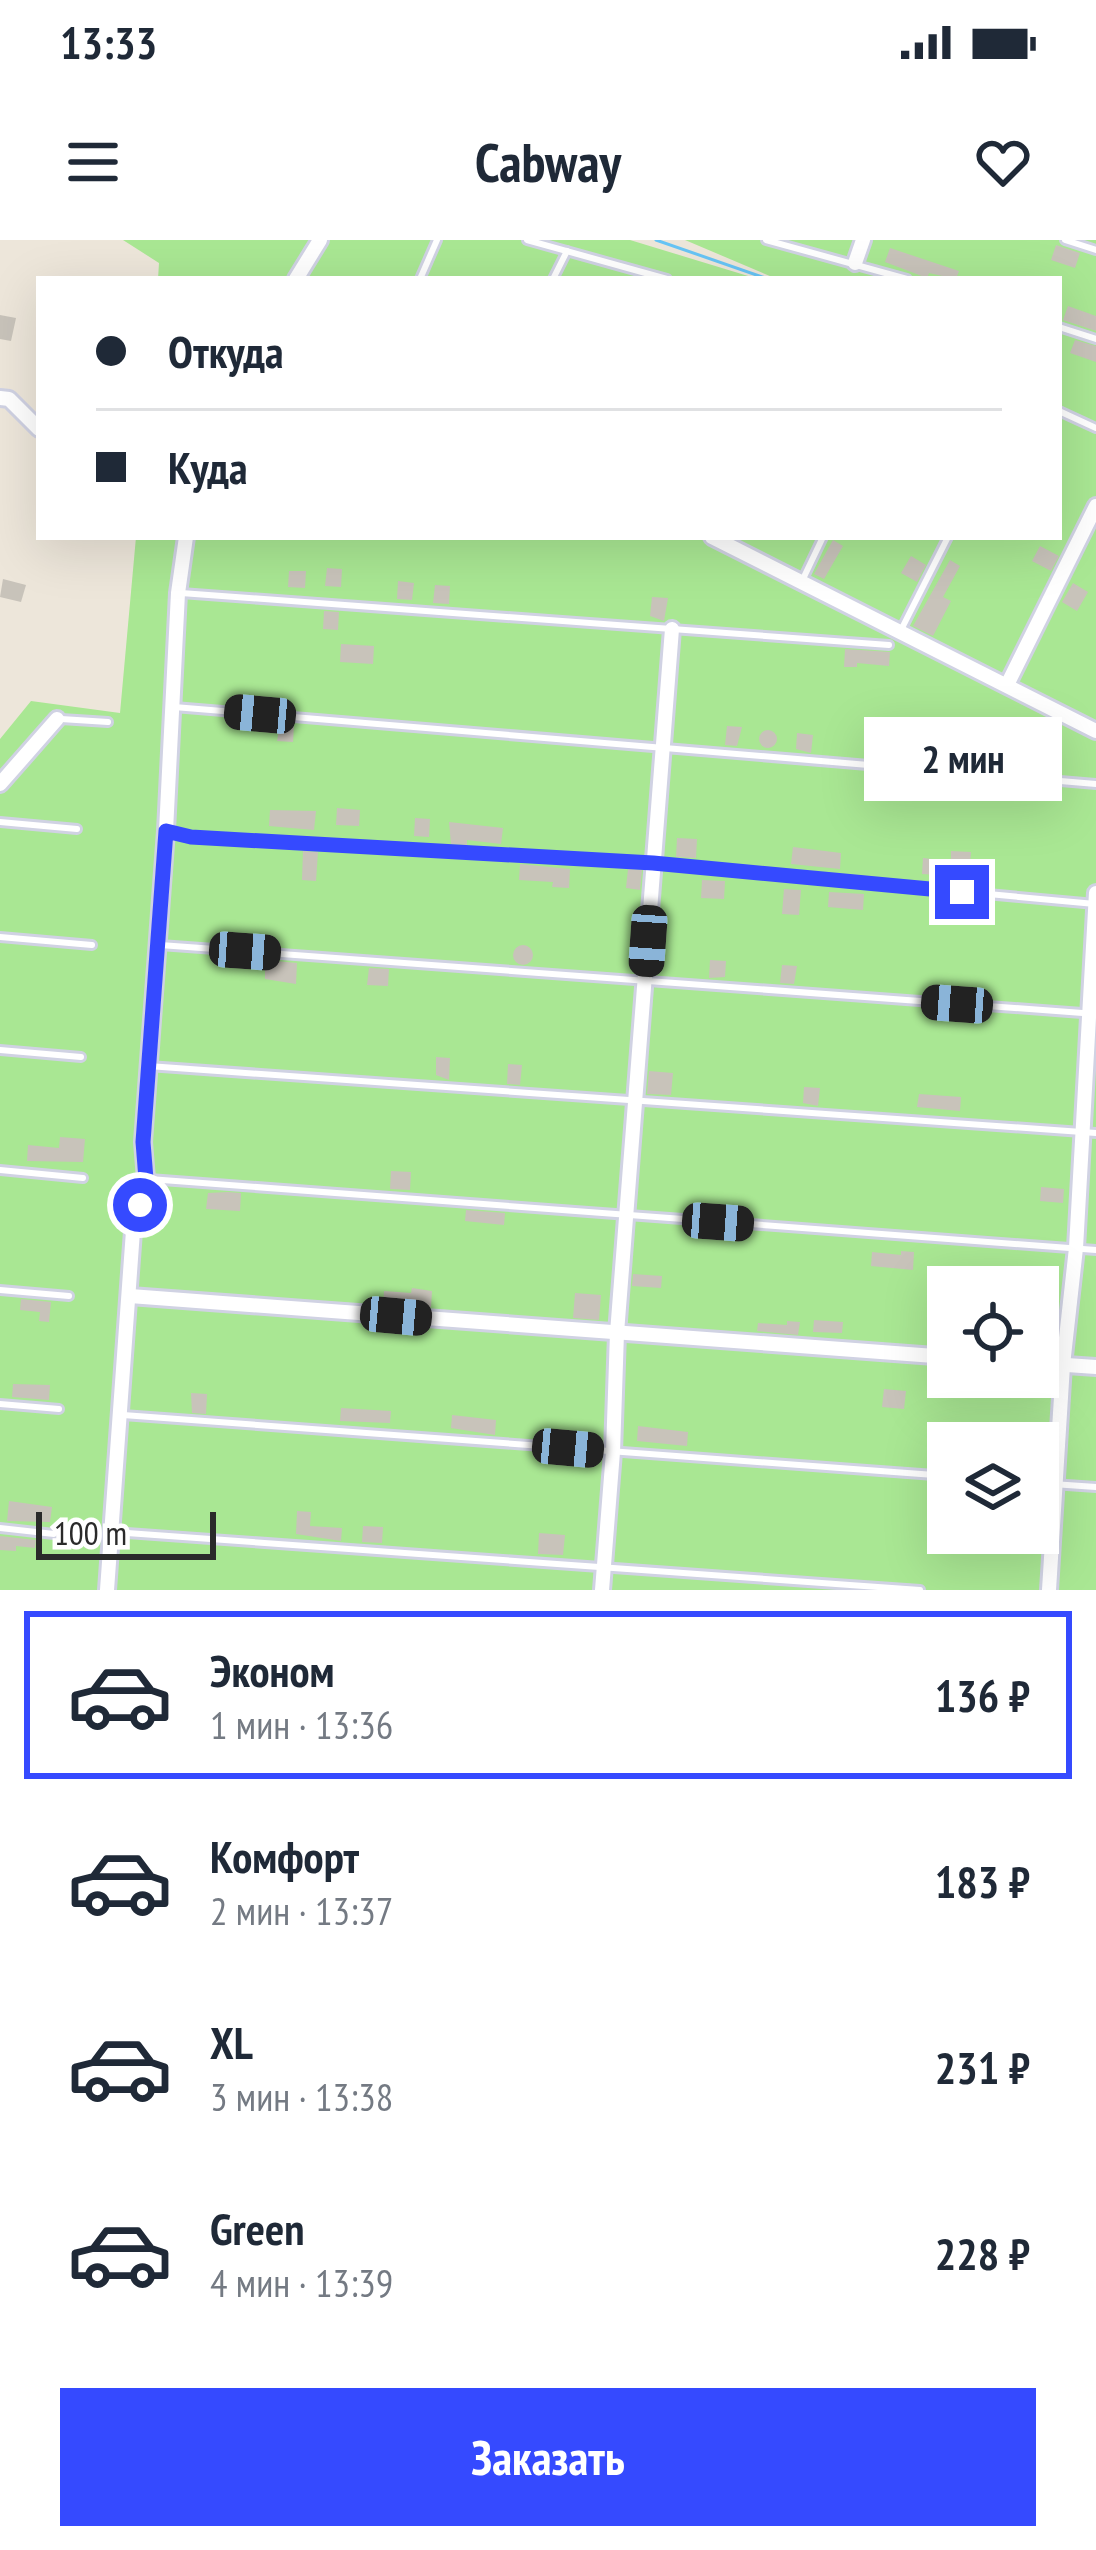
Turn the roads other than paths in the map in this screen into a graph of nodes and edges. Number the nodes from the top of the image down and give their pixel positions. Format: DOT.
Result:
graph roads {
  1 [pos="320,240"];
  2 [pos="436,240"];
  3 [pos="527,240"];
  4 [pos="766,240"];
  5 [pos="863,240"];
  6 [pos="1065,240"];
  7 [pos="567,250"];
  8 [pos="1096,250"];
  9 [pos="856,262"];
  10 [pos="298,276"];
  11 [pos="421,276"];
  12 [pos="554,276"];
  13 [pos="657,276"];
  14 [pos="898,276"];
  15 [pos="1062,328"];
  16 [pos="1096,339"];
  17 [pos="0,398"];
  18 [pos="1062,413"];
  19 [pos="36,426"];
  20 [pos="1096,428"];
  21 [pos="1096,506"];
  22 [pos="186,540"];
  23 [pos="718,540"];
  24 [pos="822,540"];
  25 [pos="946,540"];
  26 [pos="802,581"];
  27 [pos="178,593"];
  28 [pos="672,629"];
  29 [pos="901,631"];
  30 [pos="889,645"];
  31 [pos="1007,685"];
  32 [pos="171,707"];
  33 [pos="58,719"];
  34 [pos="108,722"];
  35 [pos="1096,731"];
  36 [pos="662,747"];
  37 [pos="0,784"];
  38 [pos="1096,784"];
  39 [pos="0,822"];
  40 [pos="77,829"];
  41 [pos="166,831"];
  42 [pos="653,863"];
  43 [pos="1096,893"];
  44 [pos="1095,904"];
  45 [pos="0,937"];
  46 [pos="92,945"];
  47 [pos="156,945"];
  48 [pos="645,980"];
  49 [pos="1093,1014"];
  50 [pos="0,1049"];
  51 [pos="81,1057"];
  52 [pos="148,1066"];
  53 [pos="638,1098"];
  54 [pos="1088,1132"];
  55 [pos="0,1170"];
  56 [pos="83,1178"];
  57 [pos="146,1179"];
  58 [pos="629,1215"];
  59 [pos="1076,1248"];
  60 [pos="1096,1250"];
  61 [pos="0,1290"];
  62 [pos="69,1296"];
  63 [pos="130,1296"];
  64 [pos="617,1334"];
  65 [pos="927,1356"];
  66 [pos="1059,1365"];
  67 [pos="1063,1365"];
  68 [pos="1096,1367"];
  69 [pos="0,1404"];
  70 [pos="59,1409"];
  71 [pos="119,1414"];
  72 [pos="1059,1433"];
  73 [pos="613,1452"];
  74 [pos="927,1474"];
  75 [pos="1059,1484"];
  76 [pos="1096,1487"];
  77 [pos="0,1528"];
  78 [pos="113,1532"];
  79 [pos="54,1534"];
  80 [pos="1051,1554"];
  81 [pos="603,1567"];
  82 [pos="107,1590"];
  83 [pos="602,1590"];
  84 [pos="920,1590"];
  85 [pos="1049,1590"];
  1 -- 10 [label="street"];
  2 -- 11 [label="lane"];
  3 -- 7 [label="lane"];
  4 -- 9 [label="lane"];
  5 -- 9 [label="street"];
  6 -- 8 [label="lane"];
  7 -- 12 [label="lane"];
  7 -- 13 [label="lane"];
  9 -- 14 [label="lane"];
  15 -- 16 [label="lane"];
  17 -- 19 [label="street"];
  18 -- 20 [label="lane"];
  21 -- 31 [label="street"];
  22 -- 27 [label="street"];
  23 -- 26 [label="street"];
  24 -- 26 [label="lane"];
  25 -- 29 [label="lane"];
  26 -- 29 [label="street"];
  27 -- 28 [label="lane"];
  27 -- 32 [label="street"];
  28 -- 30 [label="lane"];
  28 -- 36 [label="street"];
  29 -- 31 [label="street"];
  31 -- 35 [label="street"];
  32 -- 36 [label="lane"];
  32 -- 41 [label="street"];
  33 -- 34 [label="lane"];
  33 -- 37 [label="street"];
  36 -- 38 [label="lane"];
  36 -- 42 [label="street"];
  39 -- 40 [label="lane"];
  41 -- 42 [label="lane"];
  41 -- 47 [label="street"];
  42 -- 44 [label="lane"];
  42 -- 48 [label="street"];
  43 -- 44 [label="street"];
  44 -- 49 [label="street"];
  45 -- 46 [label="lane"];
  47 -- 48 [label="lane"];
  47 -- 52 [label="street"];
  48 -- 49 [label="lane"];
  48 -- 53 [label="street"];
  49 -- 54 [label="street"];
  50 -- 51 [label="lane"];
  52 -- 53 [label="lane"];
  52 -- 57 [label="street"];
  53 -- 54 [label="lane"];
  53 -- 58 [label="street"];
  54 -- 59 [label="street"];
  55 -- 56 [label="lane"];
  57 -- 58 [label="lane"];
  57 -- 63 [label="street"];
  58 -- 59 [label="lane"];
  58 -- 64 [label="street"];
  59 -- 60 [label="lane"];
  59 -- 67 [label="street"];
  61 -- 62 [label="lane"];
  63 -- 64 [label="street"];
  63 -- 71 [label="street"];
  64 -- 65 [label="street"];
  64 -- 73 [label="street"];
  66 -- 67 [label="street"];
  67 -- 68 [label="street"];
  67 -- 72 [label="street"];
  69 -- 70 [label="lane"];
  71 -- 73 [label="lane"];
  71 -- 78 [label="street"];
  73 -- 74 [label="lane"];
  73 -- 81 [label="street"];
  75 -- 76 [label="lane"];
  77 -- 79 [label="lane"];
  78 -- 81 [label="lane"];
  78 -- 82 [label="street"];
  80 -- 85 [label="street"];
  81 -- 83 [label="street"];
  81 -- 84 [label="lane"];
}
